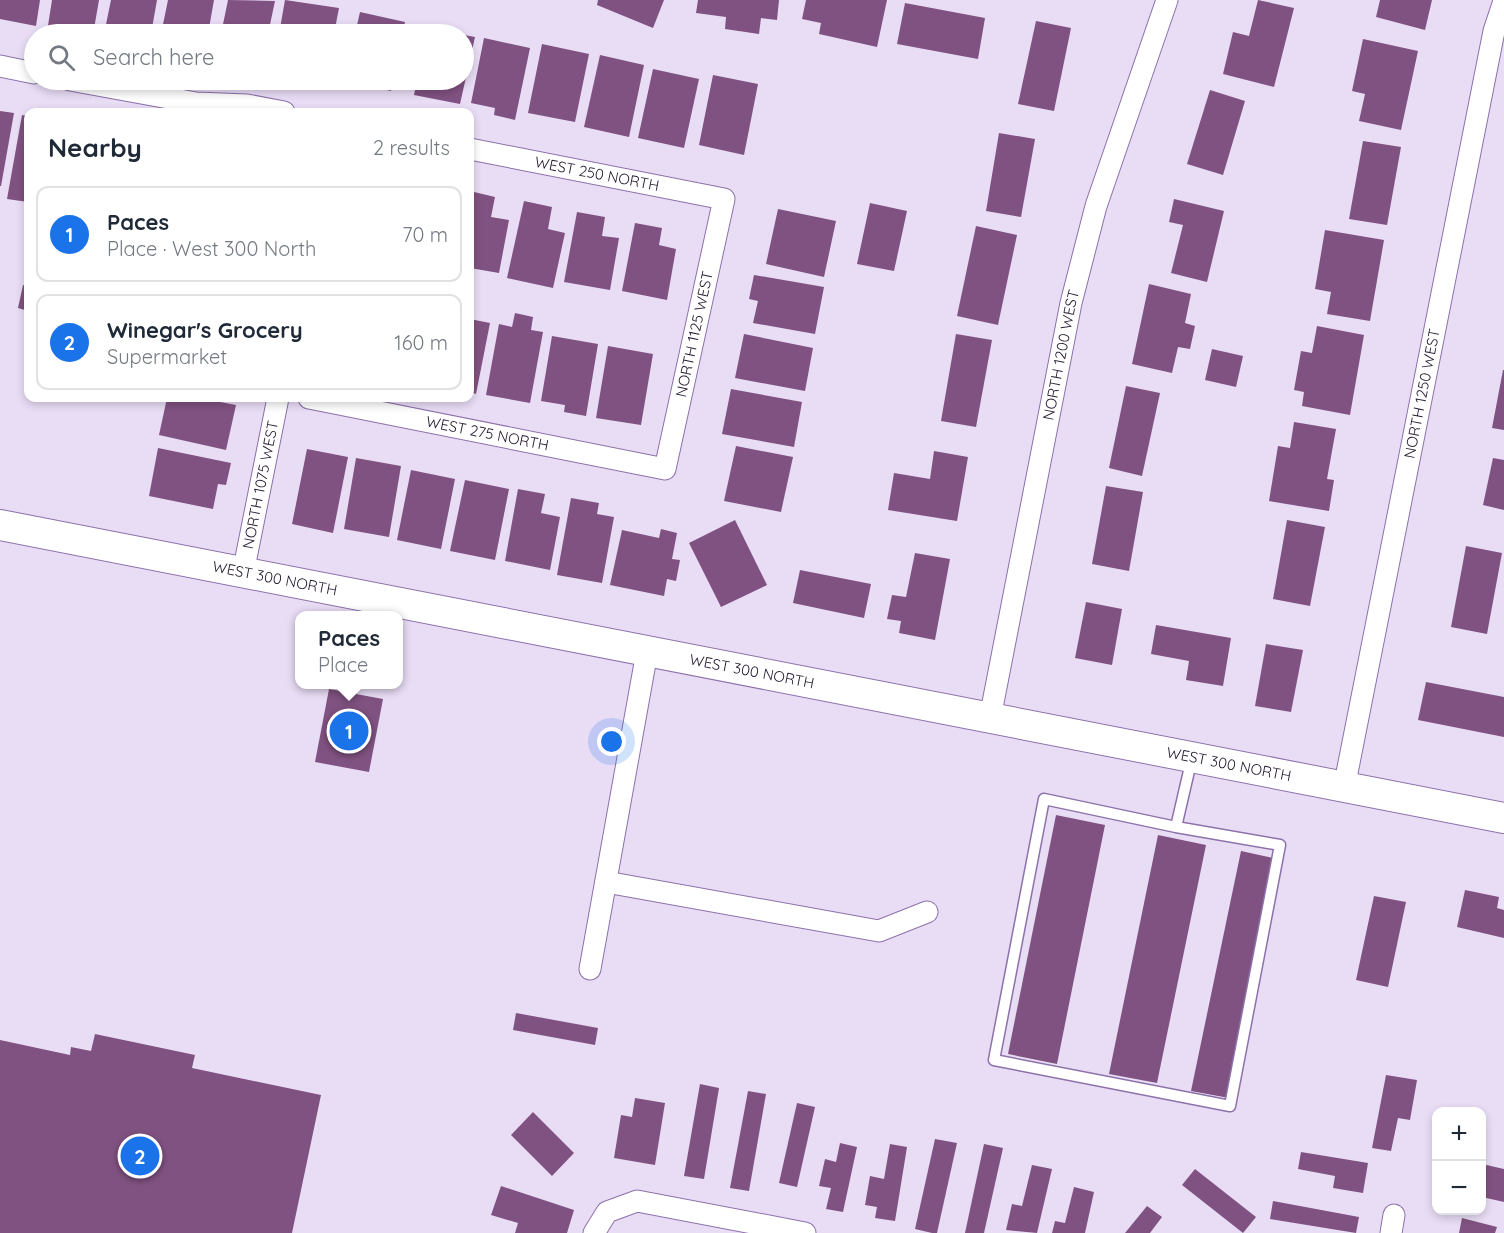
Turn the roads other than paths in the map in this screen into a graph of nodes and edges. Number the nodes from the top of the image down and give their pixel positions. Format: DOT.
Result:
graph roads {
  1 [pos="1167,0"];
  2 [pos="1504,1"];
  3 [pos="1499,33"];
  4 [pos="0,66"];
  5 [pos="24,71"];
  6 [pos="125,90"];
  7 [pos="263,108"];
  8 [pos="474,150"];
  9 [pos="724,199"];
  10 [pos="277,402"];
  11 [pos="329,402"];
  12 [pos="665,469"];
  13 [pos="0,525"];
  14 [pos="243,573"];
  15 [pos="647,652"];
  16 [pos="990,718"];
  17 [pos="1192,758"];
  18 [pos="1344,788"];
  19 [pos="1504,818"];
  20 [pos="1176,827"];
  21 [pos="606,882"];
  22 [pos="927,912"];
  23 [pos="590,969"];
  24 [pos="594,1233"];
  25 [pos="805,1233"];
  1 -- 16 [label="street, NORTH 1200 WEST"];
  2 -- 3 [label="street, NORTH 1250 WEST"];
  3 -- 18 [label="street, NORTH 1250 WEST"];
  4 -- 5 [label="street"];
  6 -- 7 [label="street"];
  8 -- 9 [label="street, WEST 250 NORTH"];
  9 -- 12 [label="street, NORTH 1125 WEST"];
  10 -- 14 [label="street, NORTH 1075 WEST"];
  11 -- 12 [label="street, WEST 275 NORTH"];
  13 -- 14 [label="main road, WEST 300 NORTH"];
  14 -- 15 [label="main road, WEST 300 NORTH"];
  15 -- 16 [label="main road, WEST 300 NORTH"];
  15 -- 21 [label="street"];
  16 -- 17 [label="main road, WEST 300 NORTH"];
  17 -- 18 [label="main road, WEST 300 NORTH"];
  17 -- 20 [label="lane"];
  18 -- 19 [label="main road, WEST 300 NORTH"];
  20 -- 20 [label="lane"];
  21 -- 22 [label="street"];
  21 -- 23 [label="street"];
  24 -- 25 [label="street"];
}
